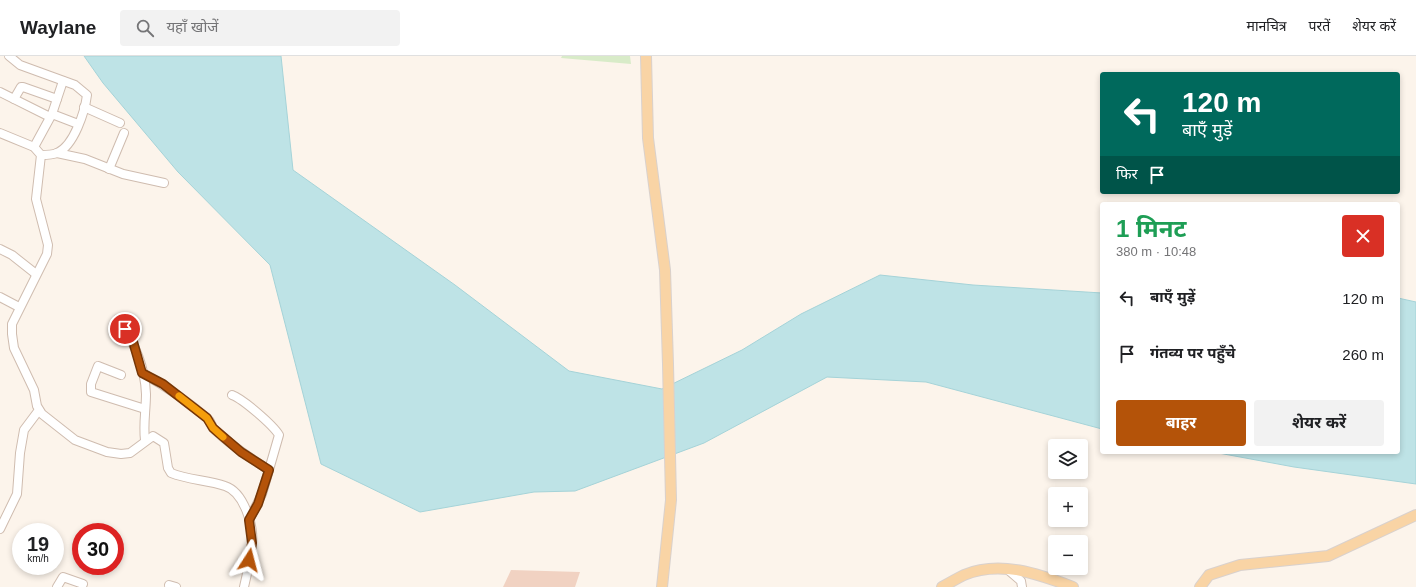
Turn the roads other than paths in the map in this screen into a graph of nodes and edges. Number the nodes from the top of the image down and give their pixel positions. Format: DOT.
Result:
graph roads {
  1 [pos="9,56"];
  2 [pos="646,56"];
  3 [pos="64,81"];
  4 [pos="0,92"];
  5 [pos="14,99"];
  6 [pos="58,99"];
  7 [pos="84,107"];
  8 [pos="51,116"];
  9 [pos="120,123"];
  10 [pos="78,124"];
  11 [pos="0,133"];
  12 [pos="124,133"];
  13 [pos="34,147"];
  14 [pos="57,153"];
  15 [pos="41,155"];
  16 [pos="109,169"];
  17 [pos="164,183"];
  18 [pos="0,249"];
  19 [pos="36,274"];
  20 [pos="0,297"];
  21 [pos="19,307"];
  22 [pos="118,319"];
  23 [pos="142,373"];
  24 [pos="121,375"];
  25 [pos="232,395"];
  26 [pos="145,409"];
  27 [pos="39,410"];
  28 [pos="145,440"];
  29 [pos="269,470"];
  30 [pos="1416,515"];
  31 [pos="249,520"];
  32 [pos="0,529"];
  33 [pos="1007,568"];
  34 [pos="83,584"];
  35 [pos="56,587"];
  36 [pos="244,587"];
  37 [pos="662,587"];
  38 [pos="942,587"];
  39 [pos="1022,587"];
  40 [pos="1073,587"];
  41 [pos="1200,587"];
  1 -- 3 [label="street"];
  2 -- 37 [label="main road"];
  3 -- 6 [label="street"];
  3 -- 7 [label="street"];
  4 -- 5 [label="street"];
  5 -- 6 [label="street"];
  5 -- 8 [label="street"];
  6 -- 8 [label="street"];
  7 -- 9 [label="street"];
  7 -- 10 [label="street"];
  8 -- 10 [label="street"];
  8 -- 13 [label="street"];
  10 -- 14 [label="street"];
  11 -- 13 [label="street"];
  12 -- 16 [label="street"];
  13 -- 15 [label="street"];
  14 -- 15 [label="street"];
  14 -- 16 [label="street"];
  15 -- 19 [label="street"];
  16 -- 17 [label="street"];
  18 -- 19 [label="street"];
  19 -- 21 [label="street"];
  20 -- 21 [label="street"];
  21 -- 27 [label="street"];
  22 -- 23 [label="street"];
  23 -- 26 [label="street"];
  23 -- 29 [label="street"];
  24 -- 26 [label="street"];
  25 -- 29 [label="street"];
  26 -- 28 [label="street"];
  27 -- 28 [label="street"];
  27 -- 32 [label="street"];
  28 -- 31 [label="street"];
  29 -- 31 [label="street"];
  30 -- 41 [label="main road"];
  31 -- 36 [label="street"];
  33 -- 38 [label="main road"];
  33 -- 39 [label="street"];
  33 -- 40 [label="main road"];
  34 -- 35 [label="street"];
}
